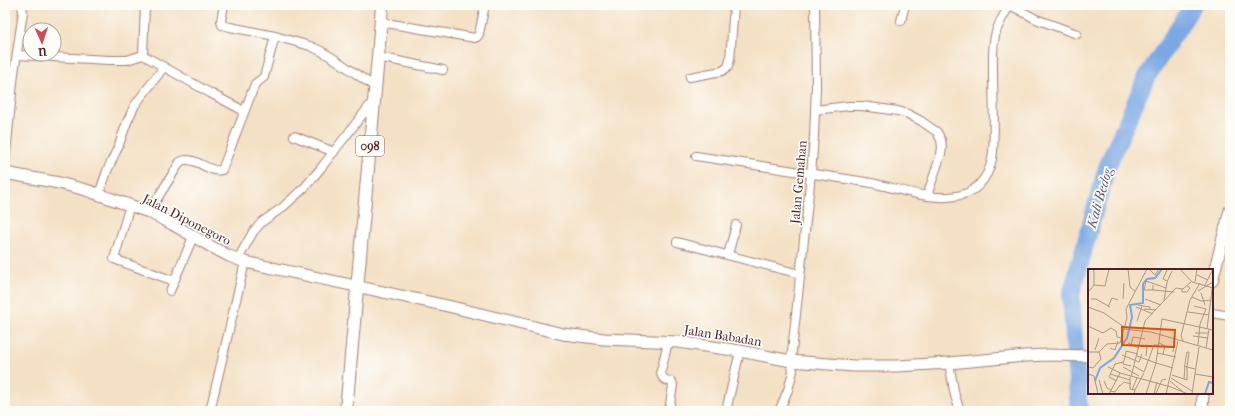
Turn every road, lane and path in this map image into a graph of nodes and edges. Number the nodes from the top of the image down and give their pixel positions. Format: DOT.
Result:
graph roads {
  1 [pos="22,5"];
  2 [pos="144,5"];
  3 [pos="224,5"];
  4 [pos="382,5"];
  5 [pos="485,5"];
  6 [pos="734,5"];
  7 [pos="815,5"];
  8 [pos="904,5"];
  9 [pos="1010,5"];
  10 [pos="901,21"];
  11 [pos="380,22"];
  12 [pos="1077,34"];
  13 [pos="275,36"];
  14 [pos="17,55"];
  15 [pos="143,55"];
  16 [pos="378,57"];
  17 [pos="164,67"];
  18 [pos="443,70"];
  19 [pos="690,77"];
  20 [pos="375,93"];
  21 [pos="816,110"];
  22 [pos="244,111"];
  23 [pos="294,136"];
  24 [pos="334,152"];
  25 [pos="696,156"];
  26 [pos="5,164"];
  27 [pos="5,173"];
  28 [pos="811,174"];
  29 [pos="99,194"];
  30 [pos="927,196"];
  31 [pos="130,205"];
  32 [pos="1230,210"];
  33 [pos="149,212"];
  34 [pos="736,225"];
  35 [pos="193,237"];
  36 [pos="677,242"];
  37 [pos="728,255"];
  38 [pos="241,260"];
  39 [pos="800,274"];
  40 [pos="1213,277"];
  41 [pos="174,281"];
  42 [pos="358,287"];
  43 [pos="170,291"];
  44 [pos="1213,313"];
  45 [pos="1230,316"];
  46 [pos="668,342"];
  47 [pos="740,351"];
  48 [pos="1088,356"];
  49 [pos="791,361"];
  50 [pos="949,363"];
  51 [pos="1203,394"];
  52 [pos="1204,409"];
  53 [pos="210,411"];
  54 [pos="346,411"];
  55 [pos="669,411"];
  56 [pos="726,411"];
  57 [pos="779,411"];
  58 [pos="960,411"];
  1 -- 14 [label="street"];
  2 -- 15 [label="street"];
  3 -- 13 [label="street"];
  4 -- 11 [label="main road, 098"];
  5 -- 11 [label="street"];
  6 -- 19 [label="street"];
  7 -- 21 [label="street, Jalan Gemahan"];
  8 -- 10 [label="street"];
  9 -- 12 [label="street"];
  9 -- 30 [label="street"];
  11 -- 16 [label="main road, 098"];
  13 -- 20 [label="street"];
  13 -- 22 [label="street"];
  14 -- 15 [label="street"];
  14 -- 26 [label="street"];
  15 -- 17 [label="street"];
  16 -- 18 [label="street"];
  16 -- 20 [label="main road, 098"];
  17 -- 22 [label="street"];
  17 -- 29 [label="street"];
  20 -- 24 [label="street"];
  20 -- 42 [label="main road, 098"];
  21 -- 28 [label="street, Jalan Gemahan"];
  21 -- 30 [label="street"];
  22 -- 33 [label="street"];
  23 -- 24 [label="street"];
  24 -- 38 [label="street"];
  25 -- 28 [label="street"];
  27 -- 29 [label="main road, Jalan Diponegoro"];
  28 -- 30 [label="street"];
  28 -- 39 [label="street, Jalan Gemahan"];
  29 -- 31 [label="main road, Jalan Diponegoro"];
  31 -- 33 [label="main road, Jalan Diponegoro"];
  31 -- 41 [label="street"];
  32 -- 40 [label="main road"];
  33 -- 35 [label="main road, Jalan Diponegoro"];
  34 -- 37 [label="street"];
  35 -- 38 [label="main road, Jalan Diponegoro"];
  35 -- 41 [label="street"];
  36 -- 37 [label="street"];
  37 -- 39 [label="street"];
  38 -- 42 [label="main road, Jalan Diponegoro"];
  38 -- 53 [label="street"];
  39 -- 49 [label="street, Jalan Gemahan"];
  41 -- 43 [label="street"];
  42 -- 46 [label="main road, Jalan Babadan"];
  42 -- 54 [label="main road, 098"];
  44 -- 45 [label="street"];
  46 -- 47 [label="main road, Jalan Babadan"];
  46 -- 55 [label="street"];
  47 -- 49 [label="main road, Jalan Babadan"];
  47 -- 56 [label="street"];
  48 -- 50 [label="main road, Jalan Babadan"];
  49 -- 50 [label="main road, Jalan Babadan"];
  49 -- 57 [label="street, Jalan Gemahan"];
  50 -- 58 [label="street"];
  51 -- 52 [label="main road"];
}
